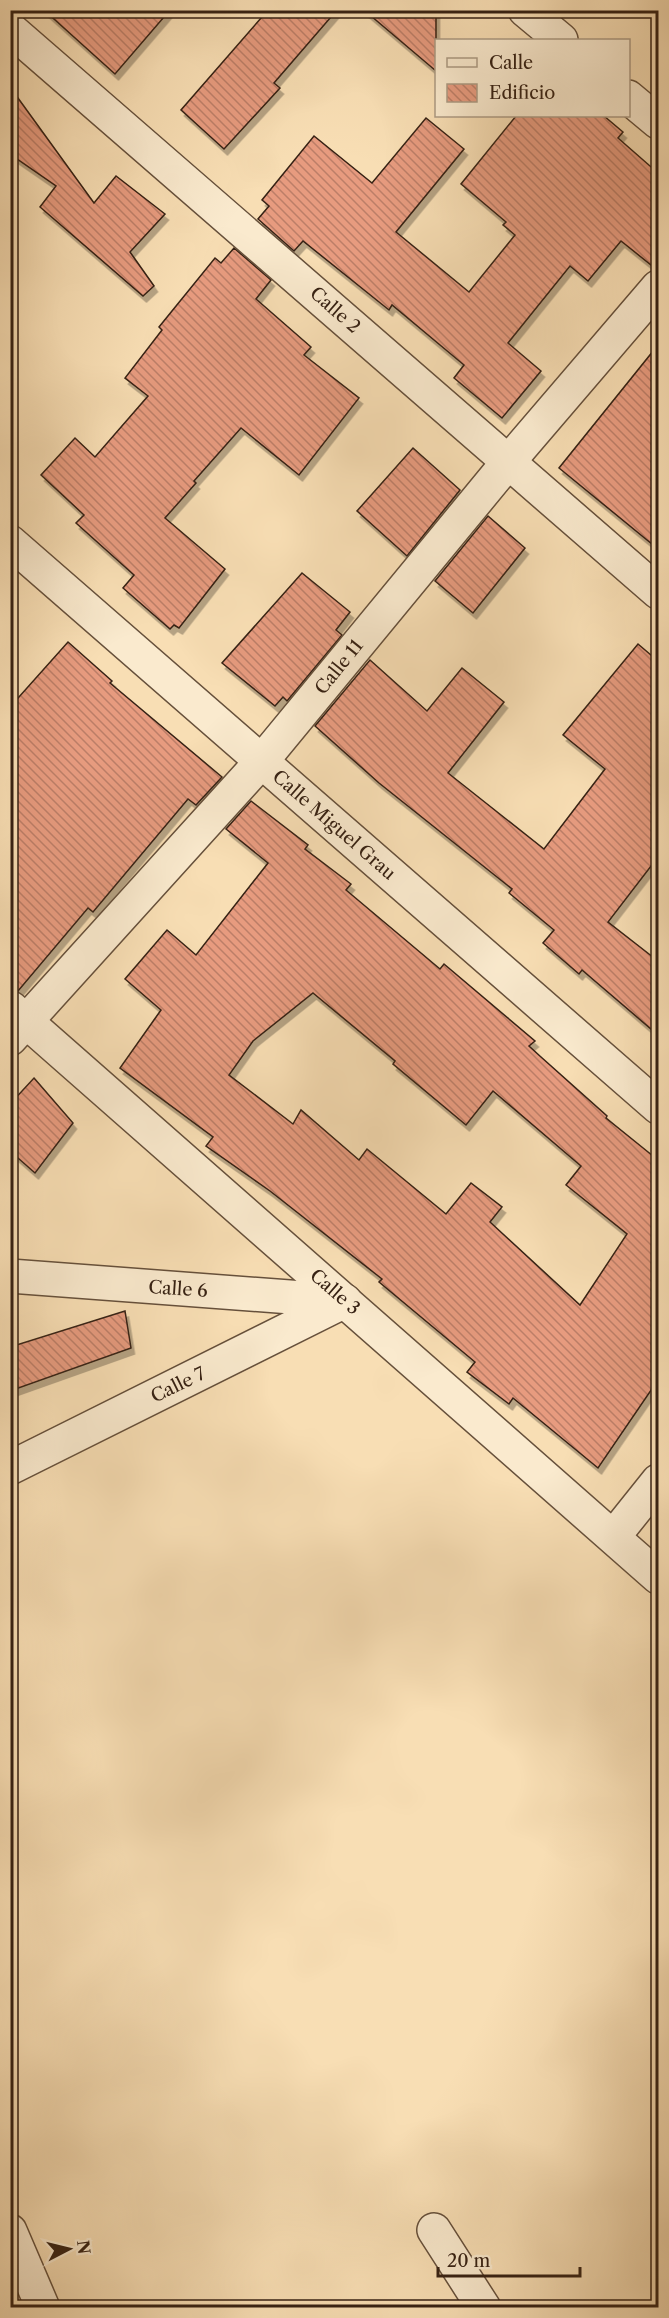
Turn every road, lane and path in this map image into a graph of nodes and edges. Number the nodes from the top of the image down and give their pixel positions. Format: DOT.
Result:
graph roads {
  1 [pos="525,10"];
  2 [pos="10,28"];
  3 [pos="560,39"];
  4 [pos="630,99"];
  5 [pos="658,122"];
  6 [pos="658,287"];
  7 [pos="508,461"];
  8 [pos="10,542"];
  9 [pos="658,592"];
  10 [pos="261,762"];
  11 [pos="16,1023"];
  12 [pos="658,1107"];
  13 [pos="10,1276"];
  14 [pos="345,1301"];
  15 [pos="10,1468"];
  16 [pos="658,1480"];
  17 [pos="614,1536"];
  18 [pos="658,1577"];
  19 [pos="434,2230"];
  20 [pos="10,2231"];
  21 [pos="43,2307"];
  22 [pos="484,2307"];
  1 -- 3 [label="street"];
  2 -- 7 [label="street, Calle 2"];
  4 -- 5 [label="street"];
  6 -- 7 [label="street, Calle 11"];
  7 -- 9 [label="street, Calle 2"];
  7 -- 10 [label="street, Calle 11"];
  8 -- 10 [label="street, Calle Miguel Grau"];
  10 -- 11 [label="street, Calle 11"];
  10 -- 12 [label="street, Calle Miguel Grau"];
  11 -- 14 [label="street, Calle 3"];
  13 -- 14 [label="street, Calle 6"];
  14 -- 15 [label="street, Calle 7"];
  14 -- 17 [label="street, Calle 3"];
  16 -- 17 [label="street"];
  17 -- 18 [label="street, Calle 3"];
  19 -- 22 [label="street"];
  20 -- 21 [label="street"];
}
